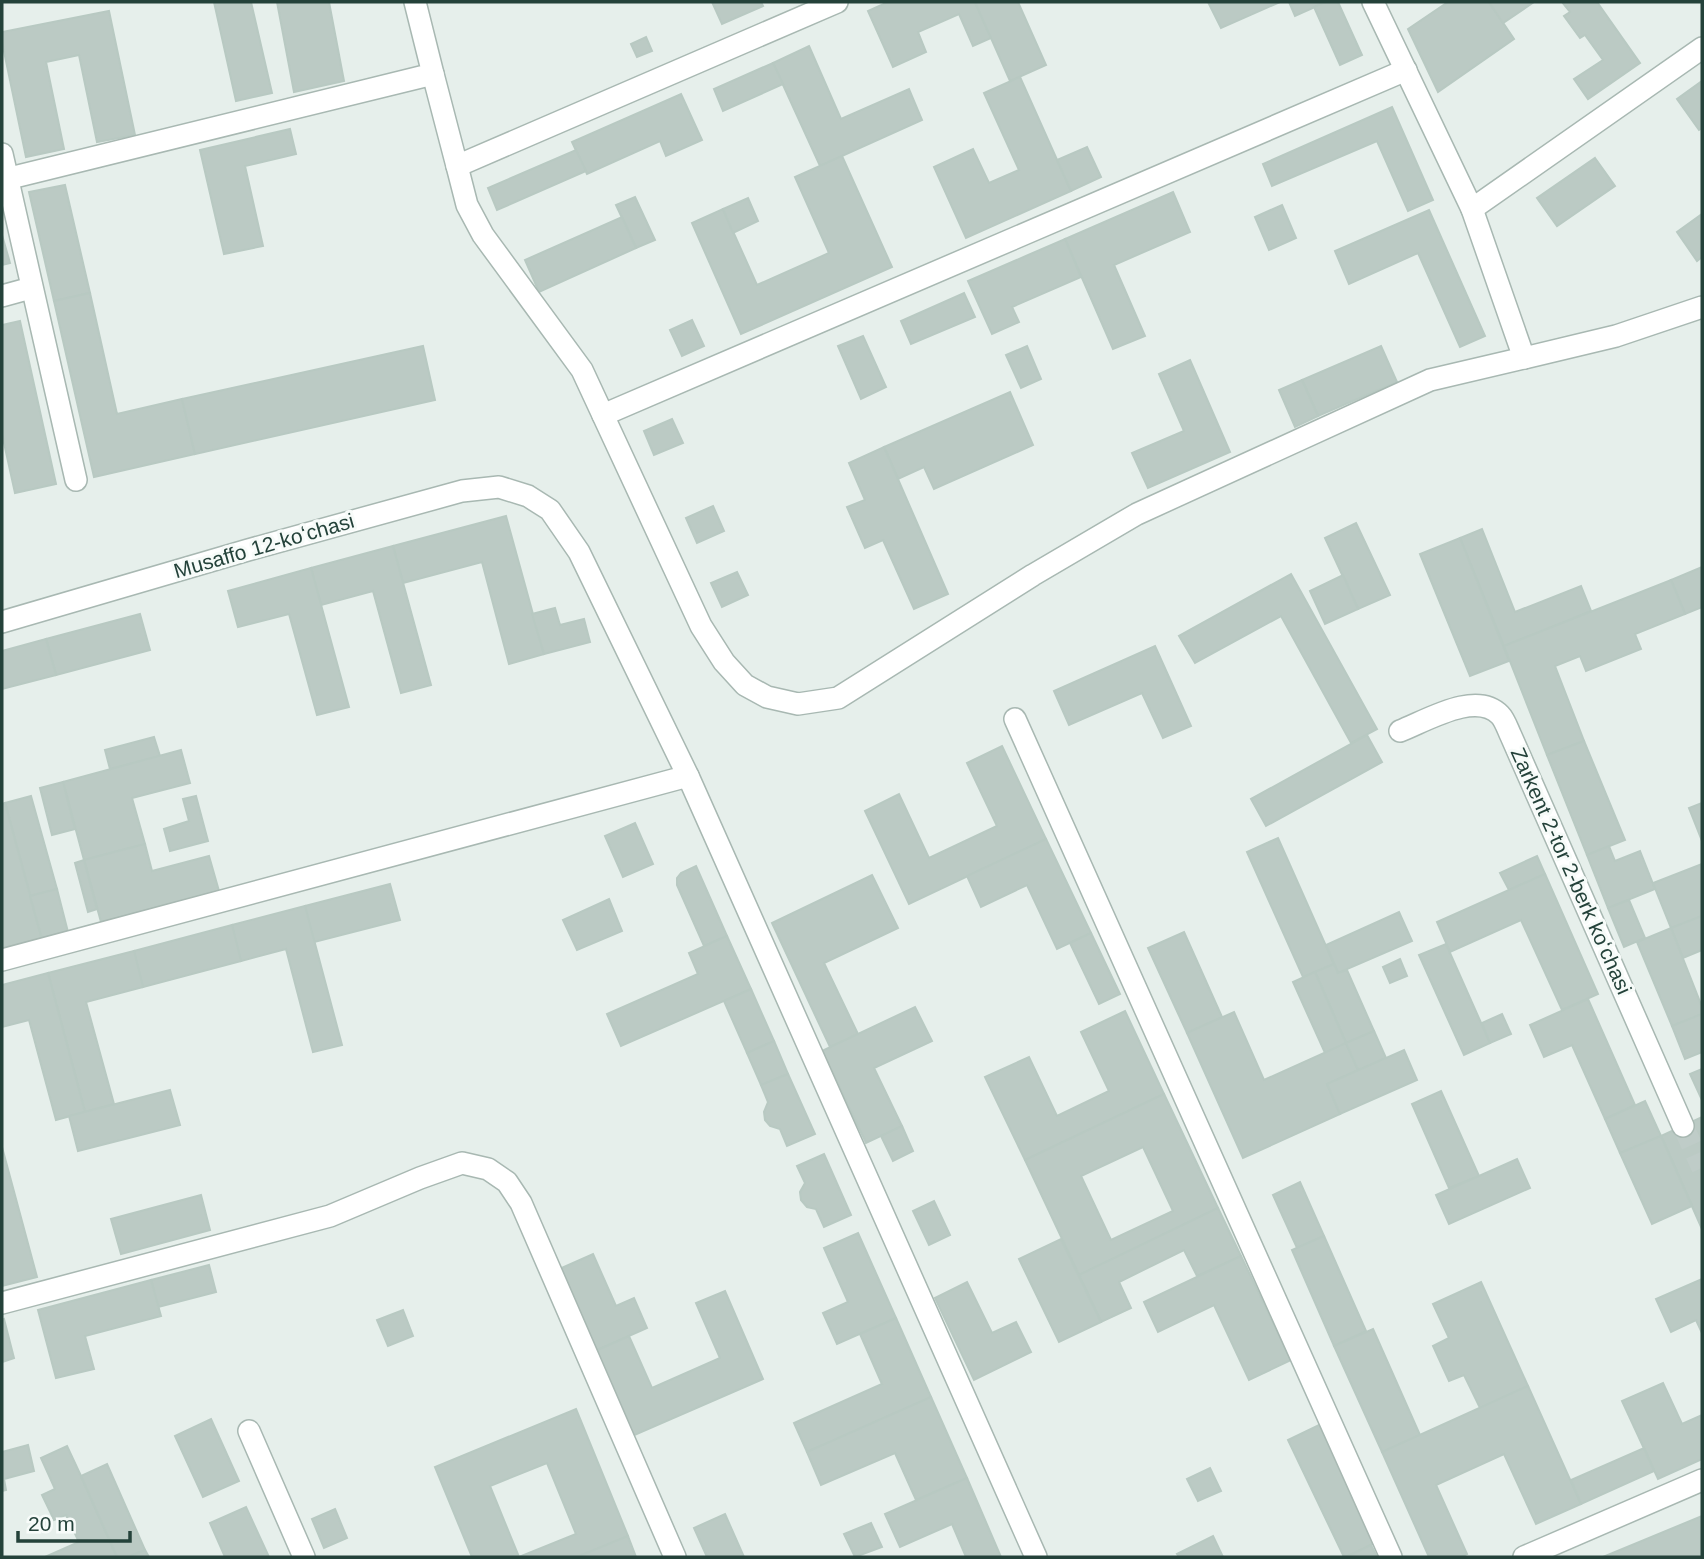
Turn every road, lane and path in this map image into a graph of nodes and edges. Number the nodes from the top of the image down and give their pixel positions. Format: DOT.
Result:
graph roads {
  1 [pos="415,2"];
  2 [pos="837,2"];
  3 [pos="1373,2"];
  4 [pos="1702,48"];
  5 [pos="1406,70"];
  6 [pos="433,74"];
  7 [pos="2,154"];
  8 [pos="457,166"];
  9 [pos="6,179"];
  10 [pos="1472,209"];
  11 [pos="31,288"];
  12 [pos="2,296"];
  13 [pos="1702,307"];
  14 [pos="1524,358"];
  15 [pos="603,415"];
  16 [pos="76,480"];
  17 [pos="2,622"];
  18 [pos="1016,719"];
  19 [pos="1400,732"];
  20 [pos="688,776"];
  21 [pos="2,960"];
  22 [pos="1683,1126"];
  23 [pos="2,1303"];
  24 [pos="249,1431"];
  25 [pos="1702,1480"];
  26 [pos="304,1557"];
  27 [pos="675,1557"];
  28 [pos="1036,1557"];
  29 [pos="1391,1557"];
  30 [pos="1524,1557"];
  1 -- 6 [label="street"];
  2 -- 8 [label="street"];
  3 -- 5 [label="street"];
  4 -- 10 [label="street"];
  5 -- 10 [label="street"];
  5 -- 15 [label="street"];
  6 -- 8 [label="street"];
  6 -- 9 [label="street"];
  7 -- 9 [label="street"];
  8 -- 15 [label="street"];
  9 -- 11 [label="street"];
  10 -- 14 [label="street"];
  11 -- 12 [label="street"];
  11 -- 16 [label="street"];
  13 -- 14 [label="street"];
  14 -- 15 [label="street"];
  17 -- 20 [label="street, Musaffo 12-koʻchasi"];
  18 -- 29 [label="street"];
  19 -- 22 [label="street, Zarkent 2-tor 2-berk koʻchasi"];
  20 -- 21 [label="street"];
  20 -- 28 [label="street"];
  23 -- 27 [label="street"];
  24 -- 26 [label="street"];
  25 -- 30 [label="street"];
}
